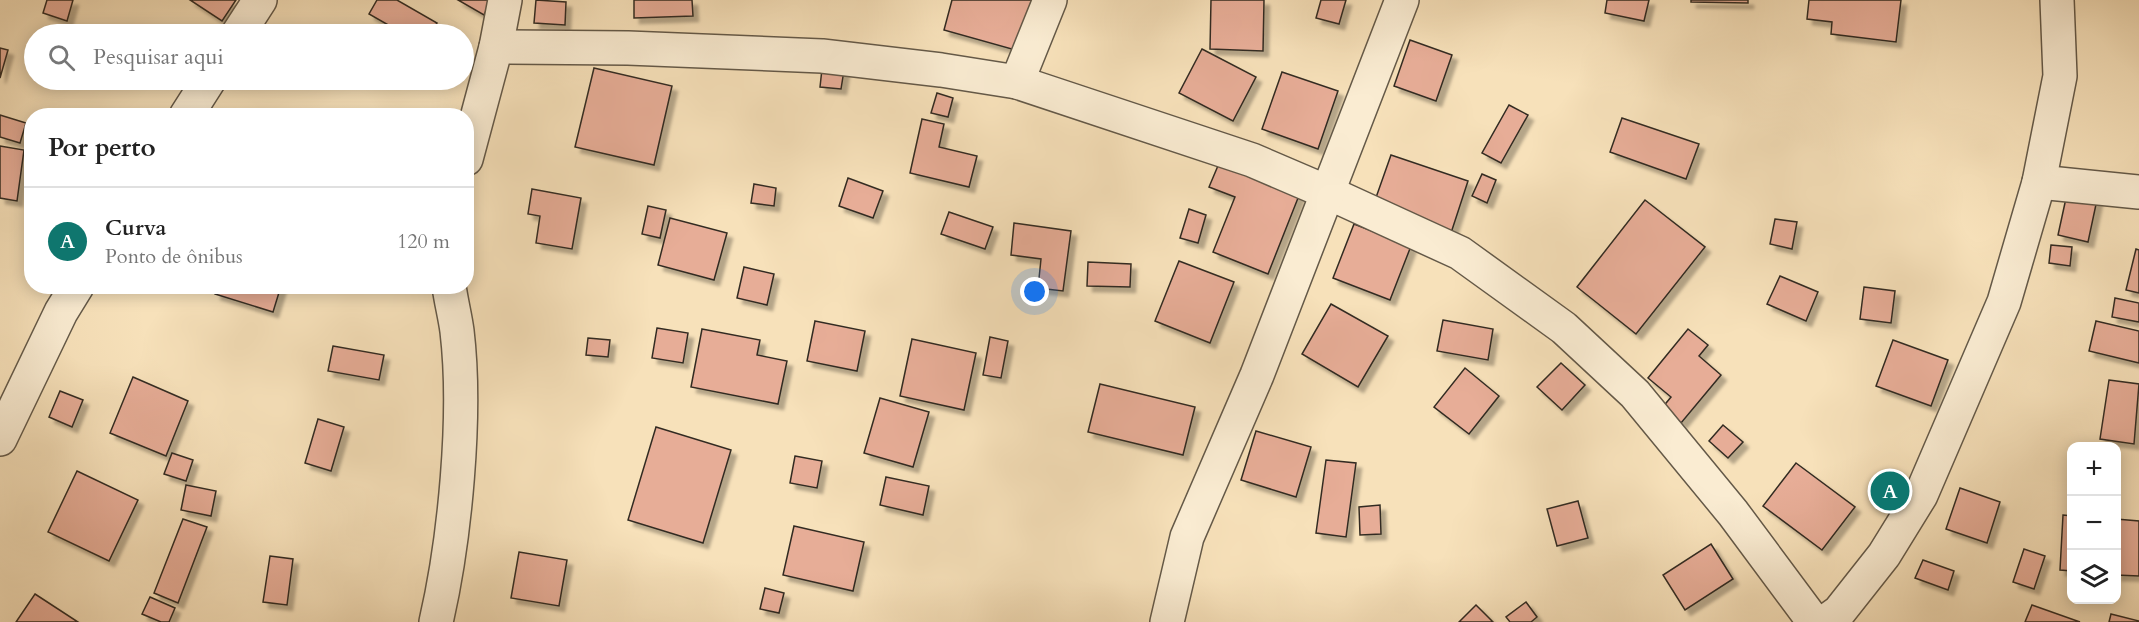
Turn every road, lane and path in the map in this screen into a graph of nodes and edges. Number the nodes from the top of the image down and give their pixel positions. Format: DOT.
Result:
graph roads {
  1 [pos="260,0"];
  2 [pos="504,0"];
  3 [pos="1050,0"];
  4 [pos="1402,0"];
  5 [pos="2057,0"];
  6 [pos="244,24"];
  7 [pos="496,47"];
  8 [pos="1017,82"];
  9 [pos="203,90"];
  10 [pos="191,108"];
  11 [pos="474,129"];
  12 [pos="2039,182"];
  13 [pos="2139,192"];
  14 [pos="1329,193"];
  15 [pos="72,294"];
  16 [pos="450,294"];
  17 [pos="0,439"];
  18 [pos="1829,620"];
  19 [pos="436,622"];
  20 [pos="1167,622"];
  1 -- 6 [label="street"];
  2 -- 7 [label="street"];
  3 -- 8 [label="street"];
  4 -- 14 [label="street"];
  5 -- 12 [label="street"];
  7 -- 8 [label="street"];
  7 -- 11 [label="street"];
  8 -- 14 [label="street"];
  9 -- 10 [label="street"];
  12 -- 13 [label="street"];
  12 -- 18 [label="street"];
  14 -- 18 [label="street"];
  14 -- 20 [label="street"];
  15 -- 17 [label="street"];
  16 -- 19 [label="street"];
}
